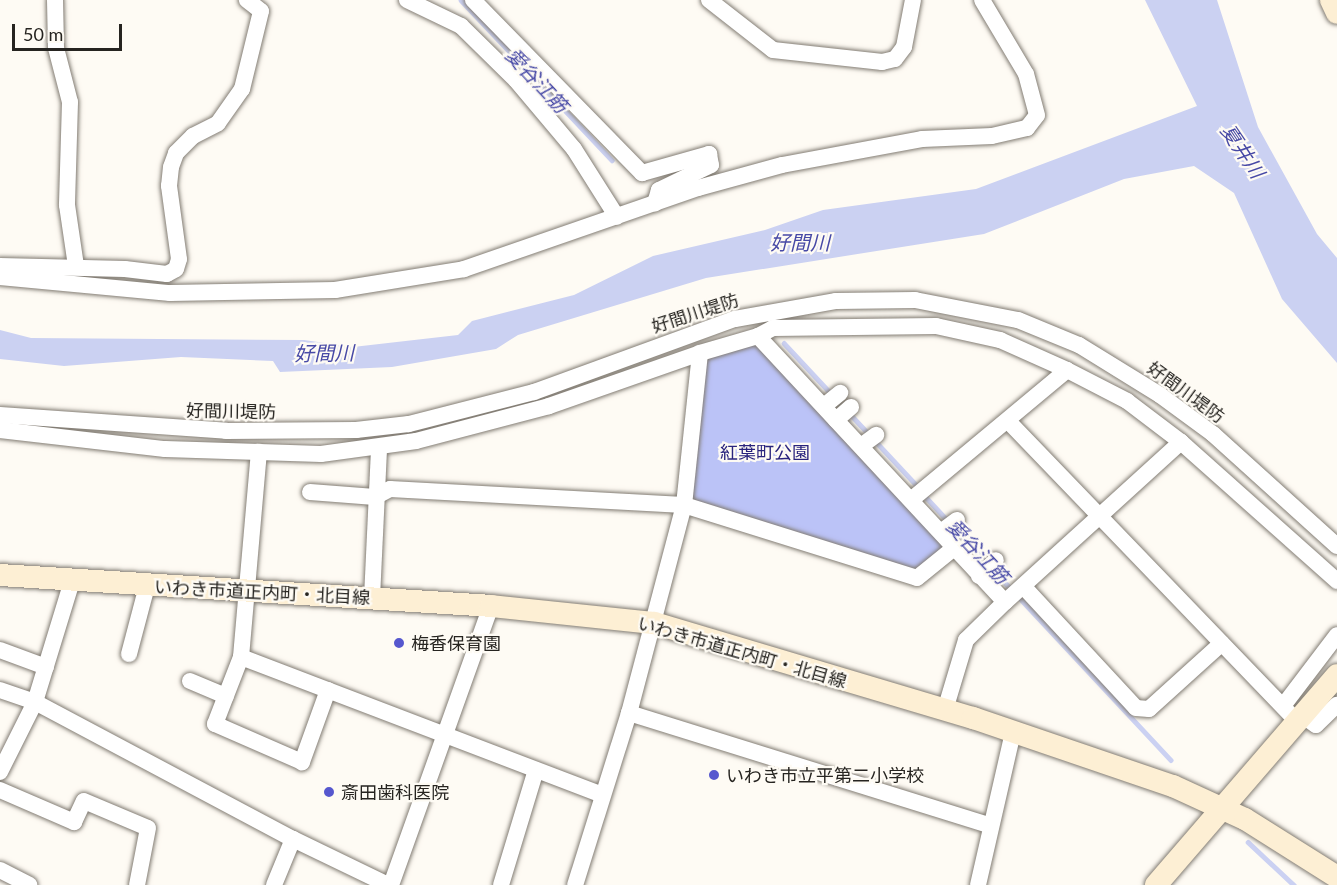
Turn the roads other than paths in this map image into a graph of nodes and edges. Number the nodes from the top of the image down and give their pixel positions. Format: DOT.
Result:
graph roads {
  1 [pos="55,0"];
  2 [pos="248,0"];
  3 [pos="407,0"];
  4 [pos="473,0"];
  5 [pos="709,0"];
  6 [pos="913,0"];
  7 [pos="982,0"];
  8 [pos="1330,0"];
  9 [pos="1337,14"];
  10 [pos="655,203"];
  11 [pos="617,217"];
  12 [pos="0,266"];
  13 [pos="76,266"];
  14 [pos="0,277"];
  15 [pos="758,336"];
  16 [pos="700,353"];
  17 [pos="1067,370"];
  18 [pos="840,393"];
  19 [pos="824,406"];
  20 [pos="851,407"];
  21 [pos="0,415"];
  22 [pos="836,420"];
  23 [pos="1008,421"];
  24 [pos="0,430"];
  25 [pos="876,435"];
  26 [pos="1181,442"];
  27 [pos="861,446"];
  28 [pos="379,448"];
  29 [pos="259,453"];
  30 [pos="310,492"];
  31 [pos="918,494"];
  32 [pos="375,497"];
  33 [pos="684,505"];
  34 [pos="1099,518"];
  35 [pos="957,520"];
  36 [pos="941,532"];
  37 [pos="1337,546"];
  38 [pos="954,548"];
  39 [pos="996,560"];
  40 [pos="0,575"];
  41 [pos="979,576"];
  42 [pos="72,581"];
  43 [pos="1337,581"];
  44 [pos="147,586"];
  45 [pos="1023,586"];
  46 [pos="244,591"];
  47 [pos="372,598"];
  48 [pos="1007,600"];
  49 [pos="491,606"];
  50 [pos="654,623"];
  51 [pos="1337,635"];
  52 [pos="1222,643"];
  53 [pos="0,650"];
  54 [pos="129,654"];
  55 [pos="241,657"];
  56 [pos="46,667"];
  57 [pos="1337,675"];
  58 [pos="190,681"];
  59 [pos="0,690"];
  60 [pos="328,690"];
  61 [pos="226,696"];
  62 [pos="35,702"];
  63 [pos="1337,705"];
  64 [pos="945,710"];
  65 [pos="629,713"];
  66 [pos="1294,714"];
  67 [pos="1013,732"];
  68 [pos="446,736"];
  69 [pos="536,770"];
  70 [pos="0,772"];
  71 [pos="0,790"];
  72 [pos="603,795"];
  73 [pos="1223,809"];
  74 [pos="991,826"];
  75 [pos="293,839"];
  76 [pos="0,870"];
  77 [pos="1337,877"];
  78 [pos="21,883"];
  79 [pos="137,885"];
  80 [pos="274,885"];
  81 [pos="390,885"];
  82 [pos="501,885"];
  83 [pos="575,885"];
  84 [pos="978,885"];
  85 [pos="1156,885"];
  1 -- 13 [label="street"];
  2 -- 13 [label="street"];
  3 -- 11 [label="street"];
  4 -- 10 [label="street"];
  5 -- 6 [label="street"];
  7 -- 10 [label="street"];
  8 -- 9 [label="street"];
  10 -- 11 [label="street"];
  11 -- 14 [label="street"];
  12 -- 13 [label="street"];
  15 -- 16 [label="street"];
  15 -- 17 [label="street"];
  15 -- 19 [label="street"];
  16 -- 28 [label="street"];
  16 -- 33 [label="street"];
  17 -- 23 [label="street"];
  17 -- 26 [label="street"];
  18 -- 19 [label="street"];
  19 -- 22 [label="street"];
  20 -- 22 [label="street"];
  21 -- 37 [label="street, 好間川堤防"];
  22 -- 27 [label="street"];
  23 -- 31 [label="street"];
  23 -- 34 [label="street"];
  24 -- 29 [label="street"];
  25 -- 27 [label="street"];
  26 -- 34 [label="street"];
  26 -- 43 [label="street"];
  27 -- 31 [label="street"];
  28 -- 29 [label="street"];
  28 -- 32 [label="street"];
  29 -- 46 [label="street"];
  30 -- 32 [label="street"];
  31 -- 36 [label="street"];
  32 -- 33 [label="street"];
  32 -- 47 [label="street"];
  33 -- 38 [label="street"];
  33 -- 50 [label="street"];
  34 -- 45 [label="street"];
  34 -- 52 [label="street"];
  35 -- 36 [label="street"];
  36 -- 38 [label="street"];
  38 -- 41 [label="street"];
  39 -- 41 [label="street"];
  40 -- 42 [label="street, いわき市道正内町・北目線"];
  41 -- 48 [label="street"];
  42 -- 44 [label="street, いわき市道正内町・北目線"];
  42 -- 56 [label="street"];
  44 -- 46 [label="street, いわき市道正内町・北目線"];
  44 -- 54 [label="street"];
  45 -- 48 [label="street"];
  45 -- 52 [label="street"];
  46 -- 47 [label="street, いわき市道正内町・北目線"];
  46 -- 55 [label="street"];
  47 -- 49 [label="street, いわき市道正内町・北目線"];
  48 -- 64 [label="street"];
  49 -- 50 [label="street, いわき市道正内町・北目線"];
  49 -- 68 [label="street"];
  50 -- 64 [label="street, いわき市道正内町・北目線"];
  50 -- 65 [label="street"];
  51 -- 66 [label="street"];
  52 -- 66 [label="street"];
  53 -- 56 [label="street"];
  55 -- 60 [label="street"];
  55 -- 61 [label="street"];
  56 -- 62 [label="street"];
  57 -- 66 [label="street"];
  58 -- 61 [label="street"];
  59 -- 62 [label="street"];
  60 -- 61 [label="street"];
  60 -- 68 [label="street"];
  62 -- 70 [label="street"];
  62 -- 75 [label="street"];
  63 -- 66 [label="street"];
  64 -- 67 [label="street, いわき市道正内町・北目線"];
  65 -- 72 [label="street"];
  65 -- 74 [label="street"];
  66 -- 73 [label="street"];
  67 -- 73 [label="street, いわき市道正内町・北目線"];
  67 -- 74 [label="street"];
  68 -- 69 [label="street"];
  68 -- 81 [label="street"];
  69 -- 72 [label="street"];
  69 -- 82 [label="street"];
  71 -- 79 [label="street"];
  72 -- 83 [label="street"];
  73 -- 77 [label="street, いわき市道正内町・北目線"];
  73 -- 85 [label="street"];
  74 -- 84 [label="street"];
  75 -- 80 [label="street"];
  75 -- 81 [label="street"];
  76 -- 78 [label="street"];
}
